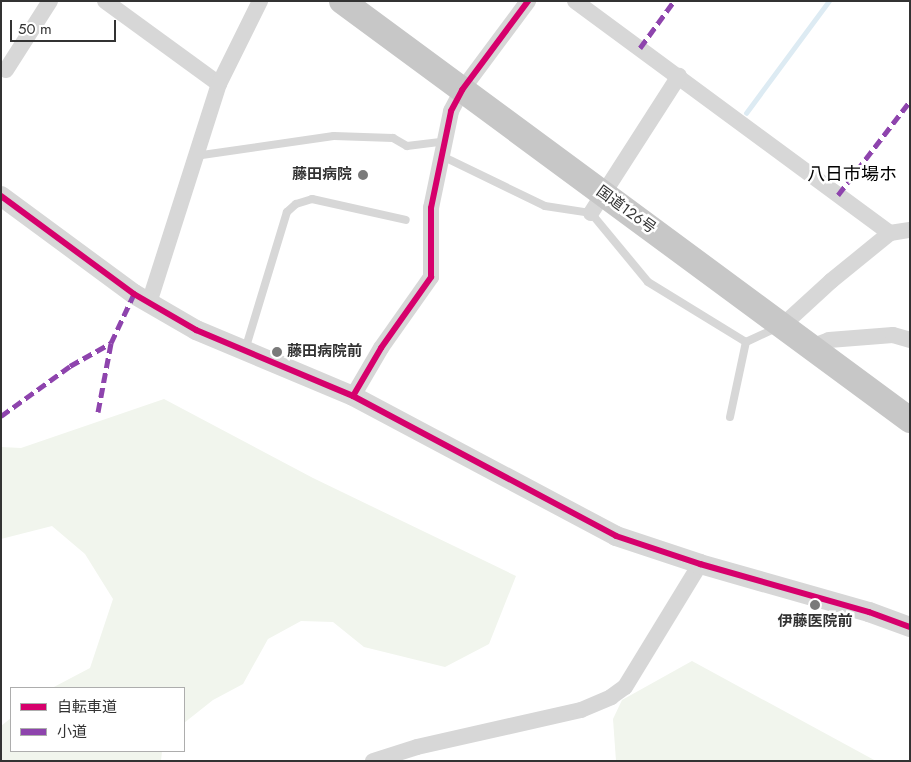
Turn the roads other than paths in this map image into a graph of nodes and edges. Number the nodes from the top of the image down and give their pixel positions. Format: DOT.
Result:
graph roads {
  1 [pos="50,1"];
  2 [pos="105,1"];
  3 [pos="260,1"];
  4 [pos="342,1"];
  5 [pos="528,1"];
  6 [pos="575,1"];
  7 [pos="6,70"];
  8 [pos="679,76"];
  9 [pos="219,84"];
  10 [pos="462,90"];
  11 [pos="446,149"];
  12 [pos="196,156"];
  13 [pos="1,196"];
  14 [pos="597,203"];
  15 [pos="406,220"];
  16 [pos="910,230"];
  17 [pos="890,233"];
  18 [pos="149,303"];
  19 [pos="783,325"];
  20 [pos="910,340"];
  21 [pos="746,342"];
  22 [pos="811,347"];
  23 [pos="245,350"];
  24 [pos="352,396"];
  25 [pos="730,418"];
  26 [pos="910,420"];
  27 [pos="700,564"];
  28 [pos="910,628"];
  29 [pos="373,761"];
  1 -- 7 [label="street"];
  2 -- 9 [label="street"];
  3 -- 9 [label="street"];
  4 -- 10 [label="highway, 国道126号"];
  5 -- 10 [label="street"];
  6 -- 8 [label="street"];
  8 -- 14 [label="street"];
  8 -- 17 [label="street"];
  9 -- 12 [label="street"];
  10 -- 11 [label="street"];
  10 -- 14 [label="highway, 国道126号"];
  11 -- 12 [label="lane"];
  11 -- 14 [label="lane"];
  11 -- 24 [label="street"];
  12 -- 18 [label="street"];
  13 -- 18 [label="street"];
  14 -- 19 [label="highway, 国道126号"];
  14 -- 21 [label="lane"];
  15 -- 23 [label="lane"];
  16 -- 17 [label="street"];
  17 -- 19 [label="street"];
  18 -- 23 [label="street"];
  19 -- 21 [label="lane"];
  19 -- 22 [label="highway, 国道126号"];
  20 -- 22 [label="street"];
  21 -- 25 [label="lane"];
  22 -- 26 [label="highway, 国道126号"];
  23 -- 24 [label="street"];
  24 -- 27 [label="street"];
  27 -- 28 [label="street"];
  27 -- 29 [label="street"];
}
